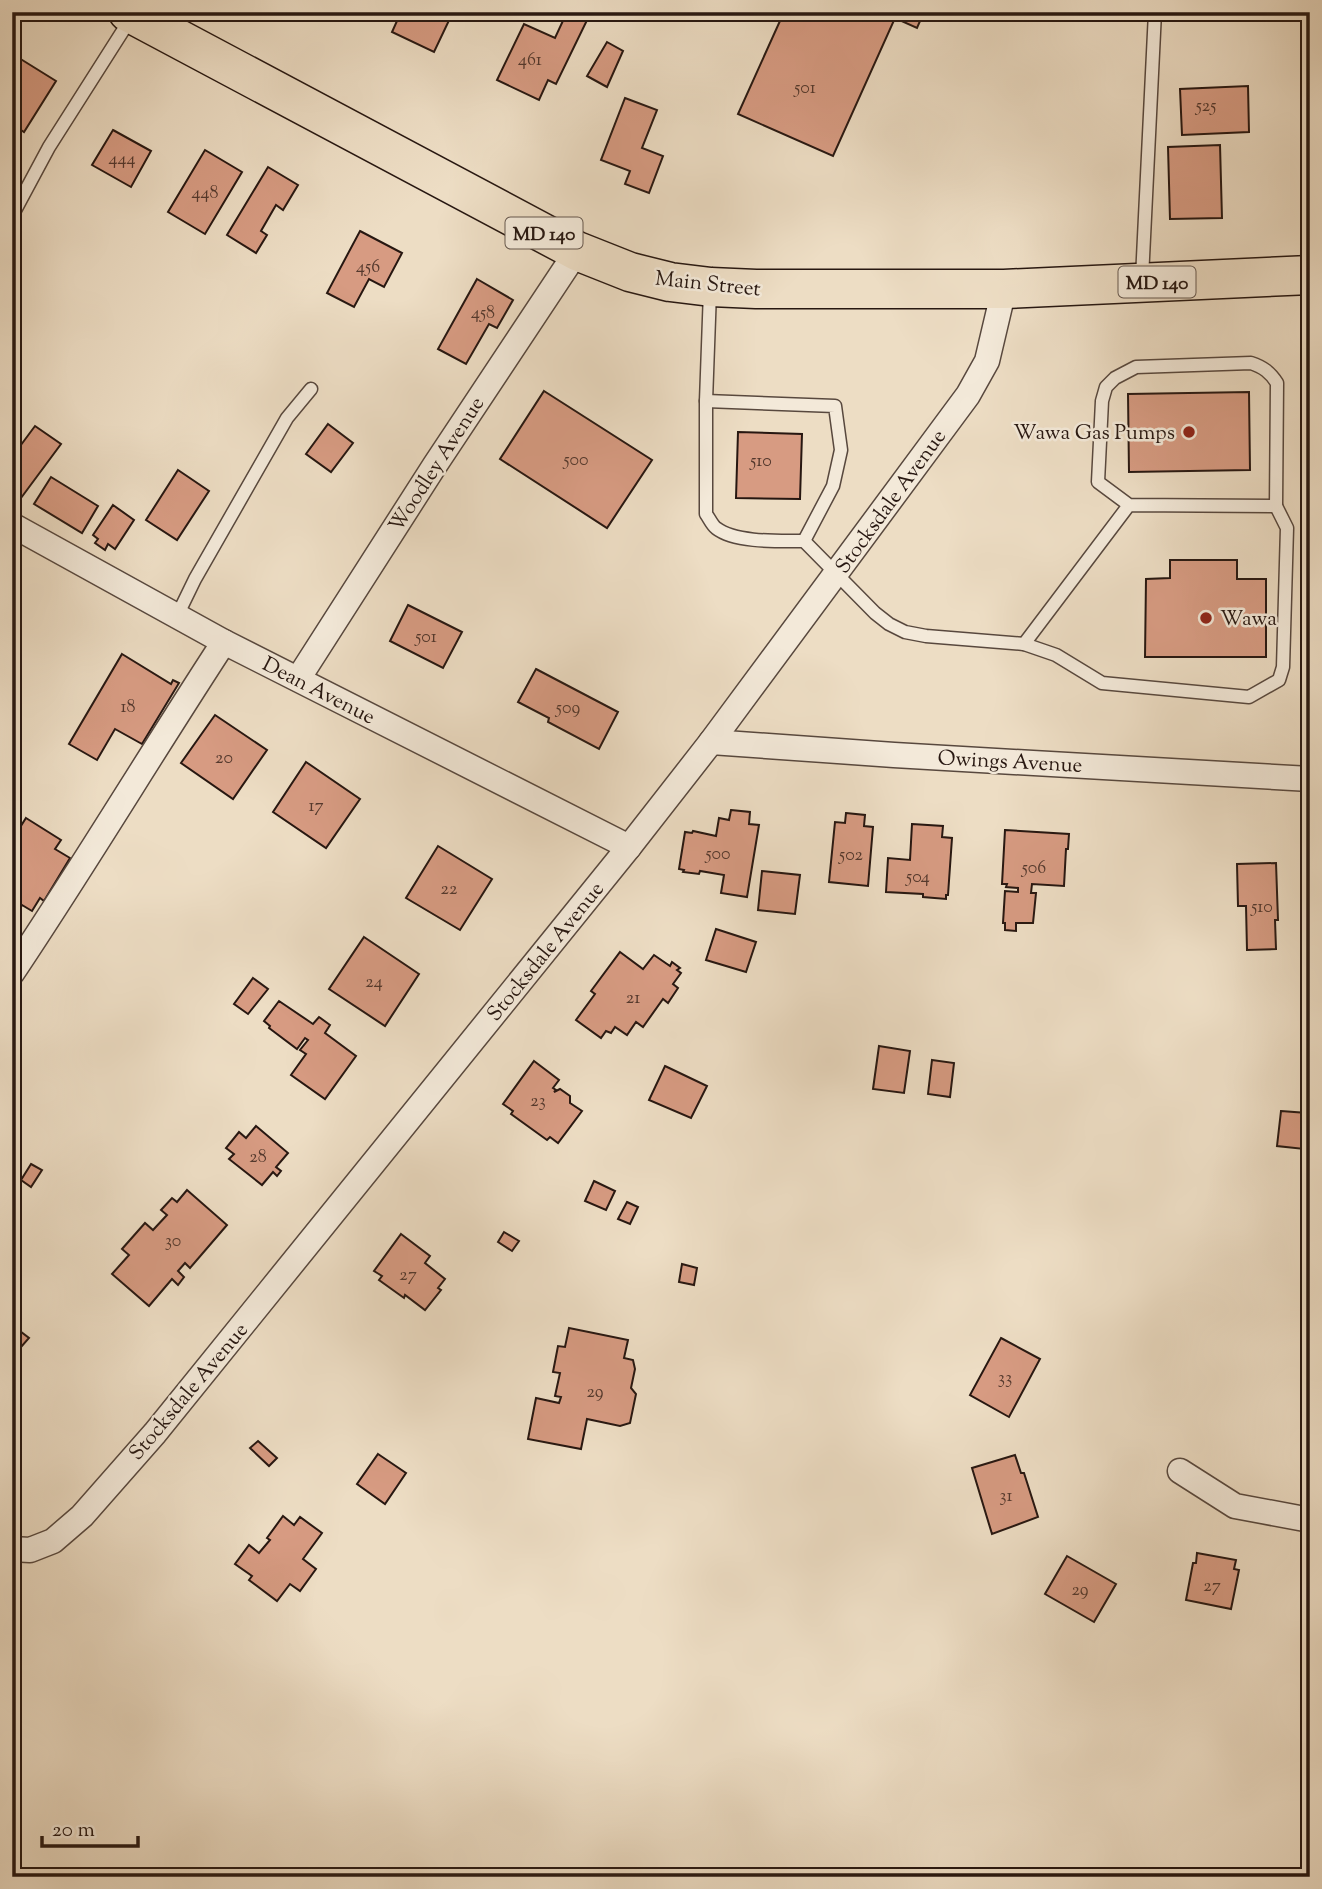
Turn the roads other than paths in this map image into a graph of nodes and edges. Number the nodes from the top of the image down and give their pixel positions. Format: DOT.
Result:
graph roads {
  1 [pos="1156,12"];
  2 [pos="131,14"];
  3 [pos="12,216"];
  4 [pos="577,251"];
  5 [pos="1310,275"];
  6 [pos="1142,282"];
  7 [pos="710,287"];
  8 [pos="1004,289"];
  9 [pos="312,389"];
  10 [pos="706,401"];
  11 [pos="1129,505"];
  12 [pos="1276,506"];
  13 [pos="12,525"];
  14 [pos="804,541"];
  15 [pos="837,573"];
  16 [pos="177,616"];
  17 [pos="224,642"];
  18 [pos="1024,643"];
  19 [pos="298,679"];
  20 [pos="711,742"];
  21 [pos="1310,779"];
  22 [pos="629,847"];
  23 [pos="12,973"];
  24 [pos="1180,1471"];
  25 [pos="1310,1520"];
  26 [pos="12,1549"];
  1 -- 6 [label="lane"];
  2 -- 3 [label="lane"];
  2 -- 4 [label="main road, Main Street / MD 140"];
  4 -- 7 [label="main road, Main Street / MD 140"];
  4 -- 19 [label="street, Woodley Avenue"];
  5 -- 6 [label="main road, Main Street / MD 140"];
  6 -- 8 [label="main road, Main Street / MD 140"];
  7 -- 8 [label="main road, Main Street / MD 140"];
  7 -- 10 [label="lane"];
  8 -- 15 [label="street, Stocksdale Avenue"];
  9 -- 16 [label="lane"];
  10 -- 14 [label="lane"];
  10 -- 14 [label="lane"];
  11 -- 12 [label="lane"];
  11 -- 12 [label="lane"];
  11 -- 18 [label="lane"];
  12 -- 18 [label="lane"];
  13 -- 16 [label="street, Dean Avenue"];
  14 -- 15 [label="lane"];
  15 -- 18 [label="lane"];
  15 -- 20 [label="street, Stocksdale Avenue"];
  16 -- 17 [label="street, Dean Avenue"];
  17 -- 19 [label="street, Dean Avenue"];
  17 -- 23 [label="street"];
  19 -- 22 [label="street, Dean Avenue"];
  20 -- 21 [label="street, Owings Avenue"];
  20 -- 22 [label="street, Stocksdale Avenue"];
  22 -- 26 [label="street, Stocksdale Avenue"];
  24 -- 25 [label="street"];
}
